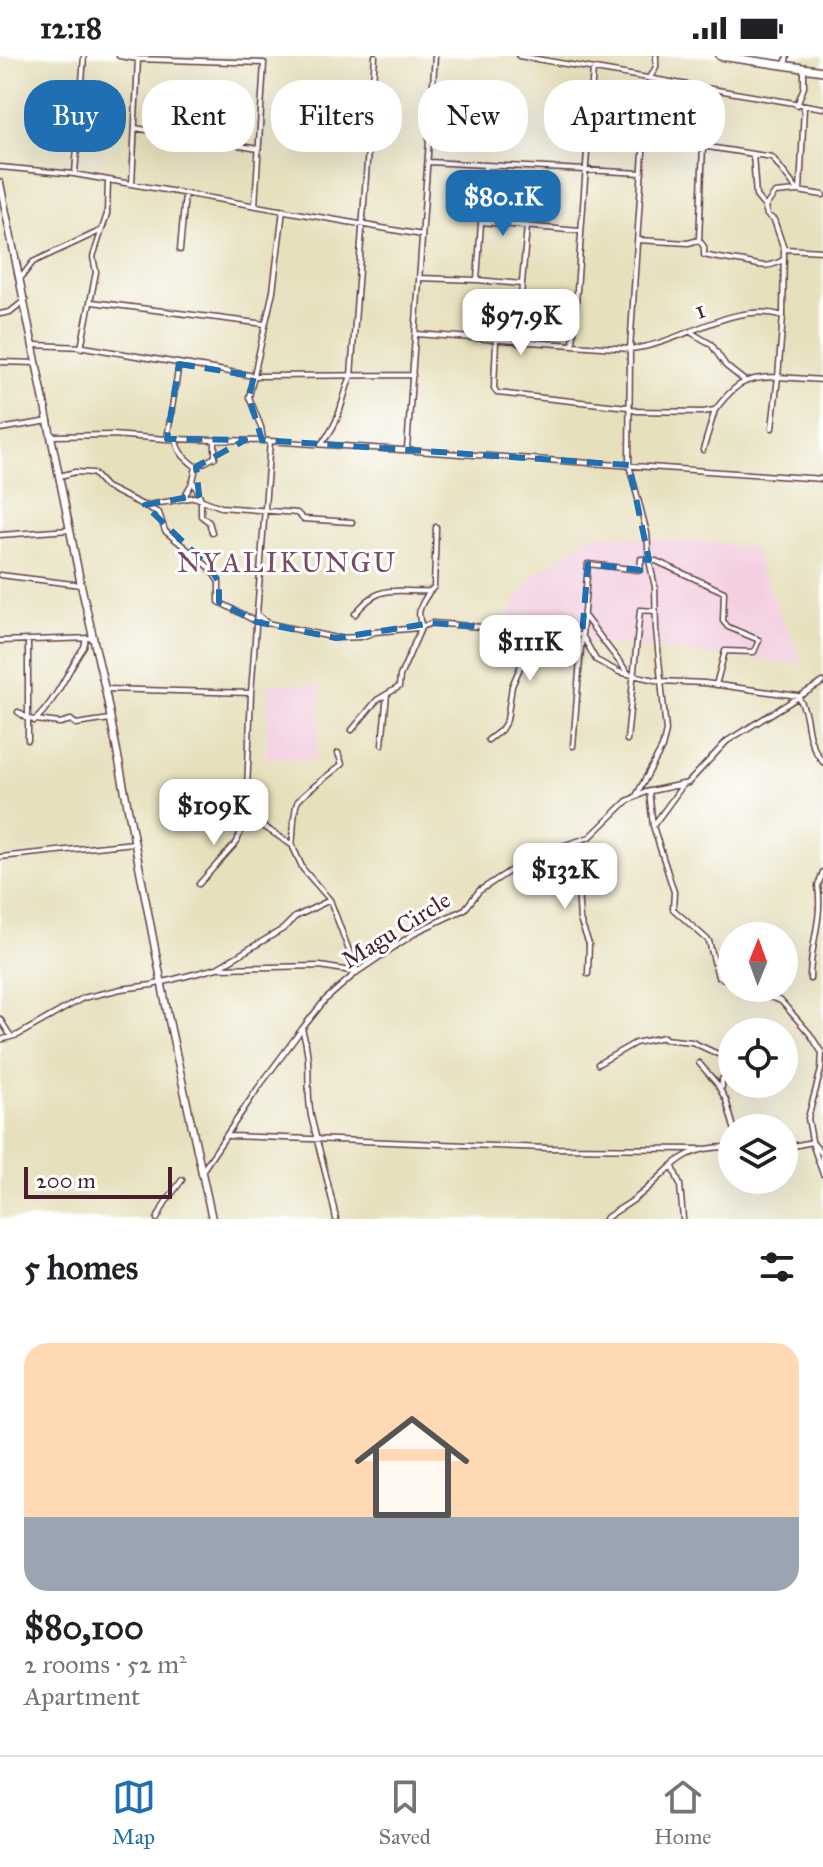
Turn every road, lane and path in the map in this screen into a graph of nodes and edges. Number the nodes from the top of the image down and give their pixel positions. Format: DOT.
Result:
graph roads {
  1 [pos="84,56"];
  2 [pos="119,56"];
  3 [pos="375,56"];
  4 [pos="435,56"];
  5 [pos="519,56"];
  6 [pos="656,56"];
  7 [pos="720,56"];
  8 [pos="787,56"];
  9 [pos="538,58"];
  10 [pos="138,59"];
  11 [pos="785,66"];
  12 [pos="593,69"];
  13 [pos="804,69"];
  14 [pos="823,71"];
  15 [pos="650,78"];
  16 [pos="797,105"];
  17 [pos="804,107"];
  18 [pos="823,108"];
  19 [pos="135,128"];
  20 [pos="258,149"];
  21 [pos="725,150"];
  22 [pos="643,152"];
  23 [pos="703,152"];
  24 [pos="753,154"];
  25 [pos="429,162"];
  26 [pos="485,166"];
  27 [pos="0,167"];
  28 [pos="584,171"];
  29 [pos="642,173"];
  30 [pos="74,174"];
  31 [pos="108,180"];
  32 [pos="0,183"];
  33 [pos="132,184"];
  34 [pos="799,191"];
  35 [pos="185,194"];
  36 [pos="823,195"];
  37 [pos="255,205"];
  38 [pos="765,207"];
  39 [pos="283,210"];
  40 [pos="481,222"];
  41 [pos="363,223"];
  42 [pos="527,226"];
  43 [pos="100,231"];
  44 [pos="579,231"];
  45 [pos="422,235"];
  46 [pos="638,240"];
  47 [pos="699,240"];
  48 [pos="784,249"];
  49 [pos="180,250"];
  50 [pos="823,251"];
  51 [pos="783,260"];
  52 [pos="420,278"];
  53 [pos="20,279"];
  54 [pos="477,280"];
  55 [pos="522,284"];
  56 [pos="25,300"];
  57 [pos="92,302"];
  58 [pos="0,314"];
  59 [pos="783,316"];
  60 [pos="265,324"];
  61 [pos="691,332"];
  62 [pos="416,334"];
  63 [pos="496,341"];
  64 [pos="518,343"];
  65 [pos="34,345"];
  66 [pos="573,345"];
  67 [pos="81,348"];
  68 [pos="630,349"];
  69 [pos="0,362"];
  70 [pos="37,363"];
  71 [pos="179,364"];
  72 [pos="413,375"];
  73 [pos="254,376"];
  74 [pos="351,376"];
  75 [pos="778,377"];
  76 [pos="823,380"];
  77 [pos="745,381"];
  78 [pos="628,407"];
  79 [pos="715,410"];
  80 [pos="49,421"];
  81 [pos="772,428"];
  82 [pos="0,429"];
  83 [pos="52,436"];
  84 [pos="167,439"];
  85 [pos="176,439"];
  86 [pos="215,440"];
  87 [pos="263,441"];
  88 [pos="270,441"];
  89 [pos="321,444"];
  90 [pos="407,449"];
  91 [pos="703,450"];
  92 [pos="629,465"];
  93 [pos="196,467"];
  94 [pos="60,476"];
  95 [pos="823,479"];
  96 [pos="193,481"];
  97 [pos="183,499"];
  98 [pos="201,499"];
  99 [pos="145,505"];
  100 [pos="265,509"];
  101 [pos="352,522"];
  102 [pos="436,527"];
  103 [pos="70,530"];
  104 [pos="212,532"];
  105 [pos="0,535"];
  106 [pos="649,560"];
  107 [pos="0,575"];
  108 [pos="81,585"];
  109 [pos="430,591"];
  110 [pos="656,611"];
  111 [pos="257,614"];
  112 [pos="355,614"];
  113 [pos="583,615"];
  114 [pos="257,622"];
  115 [pos="422,626"];
  116 [pos="495,627"];
  117 [pos="582,635"];
  118 [pos="90,638"];
  119 [pos="0,641"];
  120 [pos="28,641"];
  121 [pos="523,641"];
  122 [pos="547,642"];
  123 [pos="522,663"];
  124 [pos="632,676"];
  125 [pos="660,681"];
  126 [pos="823,682"];
  127 [pos="716,685"];
  128 [pos="105,689"];
  129 [pos="251,693"];
  130 [pos="387,694"];
  131 [pos="798,696"];
  132 [pos="18,712"];
  133 [pos="110,719"];
  134 [pos="31,720"];
  135 [pos="352,730"];
  136 [pos="28,740"];
  137 [pos="488,740"];
  138 [pos="627,740"];
  139 [pos="382,744"];
  140 [pos="573,746"];
  141 [pos="338,753"];
  142 [pos="823,762"];
  143 [pos="684,784"];
  144 [pos="649,791"];
  145 [pos="636,797"];
  146 [pos="246,815"];
  147 [pos="653,826"];
  148 [pos="134,843"];
  149 [pos="569,843"];
  150 [pos="292,845"];
  151 [pos="0,856"];
  152 [pos="823,872"];
  153 [pos="199,884"];
  154 [pos="330,900"];
  155 [pos="217,968"];
  156 [pos="357,972"];
  157 [pos="588,974"];
  158 [pos="718,977"];
  159 [pos="810,979"];
  160 [pos="161,982"];
  161 [pos="782,1002"];
  162 [pos="0,1019"];
  163 [pos="302,1029"];
  164 [pos="10,1035"];
  165 [pos="0,1040"];
  166 [pos="823,1053"];
  167 [pos="718,1054"];
  168 [pos="699,1063"];
  169 [pos="598,1064"];
  170 [pos="718,1086"];
  171 [pos="229,1136"];
  172 [pos="318,1138"];
  173 [pos="812,1142"];
  174 [pos="798,1145"];
  175 [pos="718,1148"];
  176 [pos="698,1149"];
  177 [pos="673,1166"];
  178 [pos="822,1170"];
  179 [pos="201,1174"];
  180 [pos="182,1180"];
  181 [pos="157,1219"];
  182 [pos="212,1219"];
  183 [pos="336,1219"];
  184 [pos="605,1219"];
  185 [pos="683,1219"];
  1 -- 30 [label="street"];
  2 -- 10 [label="street"];
  3 -- 41 [label="street"];
  4 -- 25 [label="street"];
  5 -- 9 [label="street"];
  6 -- 15 [label="street"];
  7 -- 11 [label="highway"];
  8 -- 11 [label="street"];
  9 -- 12 [label="street"];
  10 -- 19 [label="street"];
  10 -- 20 [label="street"];
  11 -- 13 [label="highway"];
  12 -- 15 [label="street"];
  12 -- 28 [label="street"];
  13 -- 14 [label="highway"];
  13 -- 16 [label="street"];
  15 -- 16 [label="street"];
  16 -- 17 [label="street"];
  17 -- 18 [label="street"];
  17 -- 34 [label="street"];
  19 -- 20 [label="street"];
  19 -- 33 [label="street"];
  20 -- 37 [label="street"];
  21 -- 24 [label="street"];
  22 -- 29 [label="street"];
  23 -- 47 [label="street"];
  24 -- 34 [label="street"];
  24 -- 38 [label="street"];
  25 -- 26 [label="street"];
  25 -- 45 [label="street"];
  26 -- 28 [label="street"];
  26 -- 40 [label="street"];
  27 -- 30 [label="street"];
  28 -- 29 [label="street"];
  28 -- 44 [label="street"];
  29 -- 46 [label="street"];
  30 -- 31 [label="street"];
  31 -- 33 [label="street"];
  31 -- 43 [label="street"];
  32 -- 53 [label="main road"];
  33 -- 35 [label="street"];
  34 -- 36 [label="street"];
  34 -- 38 [label="street"];
  35 -- 37 [label="street"];
  35 -- 49 [label="street"];
  37 -- 39 [label="street"];
  38 -- 48 [label="street"];
  39 -- 41 [label="street"];
  39 -- 60 [label="street"];
  40 -- 42 [label="street"];
  40 -- 54 [label="street"];
  41 -- 45 [label="street"];
  41 -- 74 [label="street"];
  42 -- 44 [label="street"];
  42 -- 55 [label="street"];
  43 -- 53 [label="street"];
  43 -- 57 [label="street"];
  44 -- 66 [label="street"];
  45 -- 52 [label="street"];
  46 -- 47 [label="street"];
  46 -- 68 [label="street"];
  47 -- 51 [label="street"];
  48 -- 50 [label="street"];
  48 -- 51 [label="street"];
  51 -- 59 [label="street"];
  52 -- 54 [label="street"];
  52 -- 62 [label="street"];
  53 -- 56 [label="main road"];
  54 -- 55 [label="street"];
  55 -- 64 [label="street"];
  56 -- 58 [label="street"];
  56 -- 65 [label="main road"];
  57 -- 60 [label="street"];
  57 -- 67 [label="street"];
  59 -- 61 [label="street, 1"];
  59 -- 75 [label="street"];
  60 -- 73 [label="street"];
  61 -- 68 [label="street, 1"];
  61 -- 77 [label="street"];
  62 -- 63 [label="street, 1"];
  62 -- 72 [label="street"];
  63 -- 64 [label="street, 1"];
  63 -- 78 [label="street"];
  64 -- 66 [label="street, 1"];
  65 -- 67 [label="street"];
  65 -- 70 [label="main road"];
  66 -- 68 [label="street, 1"];
  67 -- 71 [label="street"];
  68 -- 78 [label="street"];
  69 -- 70 [label="street"];
  70 -- 80 [label="main road"];
  71 -- 73 [label="street"];
  71 -- 84 [label="street"];
  72 -- 74 [label="street"];
  72 -- 90 [label="street"];
  73 -- 74 [label="street"];
  73 -- 87 [label="street"];
  74 -- 89 [label="street"];
  75 -- 76 [label="street"];
  75 -- 77 [label="street"];
  75 -- 81 [label="street"];
  77 -- 79 [label="street"];
  78 -- 79 [label="street"];
  78 -- 92 [label="street"];
  79 -- 91 [label="street"];
  80 -- 82 [label="street"];
  80 -- 83 [label="main road"];
  83 -- 84 [label="street"];
  83 -- 94 [label="main road"];
  84 -- 85 [label="street"];
  85 -- 86 [label="street"];
  85 -- 93 [label="street"];
  86 -- 87 [label="street"];
  86 -- 93 [label="street"];
  87 -- 88 [label="street"];
  88 -- 89 [label="street"];
  88 -- 100 [label="street"];
  89 -- 90 [label="street"];
  90 -- 92 [label="street"];
  92 -- 95 [label="street"];
  92 -- 106 [label="street"];
  93 -- 96 [label="street"];
  94 -- 99 [label="street"];
  94 -- 103 [label="main road"];
  96 -- 97 [label="street"];
  96 -- 98 [label="street"];
  97 -- 98 [label="street"];
  97 -- 99 [label="street"];
  98 -- 100 [label="street"];
  98 -- 104 [label="street"];
  99 -- 114 [label="street"];
  100 -- 101 [label="street"];
  100 -- 111 [label="street"];
  102 -- 109 [label="street"];
  103 -- 105 [label="street"];
  103 -- 108 [label="main road"];
  106 -- 110 [label="street"];
  106 -- 113 [label="street"];
  106 -- 127 [label="street"];
  107 -- 108 [label="street"];
  108 -- 118 [label="main road"];
  109 -- 112 [label="street"];
  109 -- 115 [label="street"];
  110 -- 124 [label="street"];
  110 -- 125 [label="street"];
  111 -- 114 [label="street"];
  111 -- 115 [label="street"];
  113 -- 117 [label="street"];
  113 -- 124 [label="street"];
  114 -- 129 [label="street"];
  115 -- 116 [label="street"];
  115 -- 130 [label="street"];
  116 -- 117 [label="street"];
  116 -- 121 [label="street"];
  117 -- 122 [label="street"];
  117 -- 124 [label="street"];
  117 -- 140 [label="street"];
  118 -- 120 [label="street"];
  118 -- 128 [label="main road"];
  118 -- 134 [label="street"];
  119 -- 120 [label="street"];
  120 -- 134 [label="street"];
  121 -- 122 [label="street"];
  121 -- 123 [label="street"];
  122 -- 123 [label="street"];
  123 -- 137 [label="street"];
  124 -- 125 [label="street"];
  124 -- 138 [label="street"];
  125 -- 127 [label="street"];
  125 -- 145 [label="street"];
  126 -- 131 [label="street"];
  127 -- 131 [label="street"];
  128 -- 129 [label="street"];
  128 -- 133 [label="main road"];
  129 -- 146 [label="street"];
  130 -- 135 [label="street"];
  130 -- 139 [label="street"];
  131 -- 142 [label="street"];
  131 -- 143 [label="street"];
  132 -- 134 [label="street"];
  133 -- 134 [label="street"];
  133 -- 148 [label="main road"];
  134 -- 136 [label="street"];
  141 -- 150 [label="street"];
  143 -- 144 [label="street, Magu Circle"];
  143 -- 147 [label="street"];
  144 -- 145 [label="street, Magu Circle"];
  144 -- 147 [label="street"];
  145 -- 149 [label="street, Magu Circle"];
  146 -- 150 [label="street"];
  146 -- 153 [label="street"];
  147 -- 158 [label="street"];
  148 -- 151 [label="street"];
  148 -- 160 [label="main road"];
  149 -- 156 [label="street, Magu Circle"];
  149 -- 157 [label="street"];
  150 -- 154 [label="street"];
  152 -- 159 [label="street"];
  154 -- 155 [label="street"];
  154 -- 156 [label="street"];
  155 -- 156 [label="street"];
  155 -- 160 [label="street"];
  156 -- 163 [label="street, Magu Circle"];
  160 -- 164 [label="street"];
  160 -- 179 [label="main road"];
  161 -- 166 [label="street"];
  162 -- 164 [label="street"];
  163 -- 171 [label="street, Magu Circle"];
  163 -- 172 [label="street"];
  164 -- 165 [label="street"];
  166 -- 173 [label="street"];
  167 -- 169 [label="street"];
  168 -- 170 [label="street"];
  171 -- 172 [label="street"];
  171 -- 179 [label="street, Magu Circle"];
  172 -- 176 [label="street"];
  172 -- 183 [label="street"];
  173 -- 174 [label="street"];
  173 -- 178 [label="street"];
  175 -- 176 [label="street"];
  176 -- 177 [label="street"];
  177 -- 184 [label="street"];
  177 -- 185 [label="street"];
  179 -- 182 [label="main road"];
  180 -- 181 [label="street"];
}
